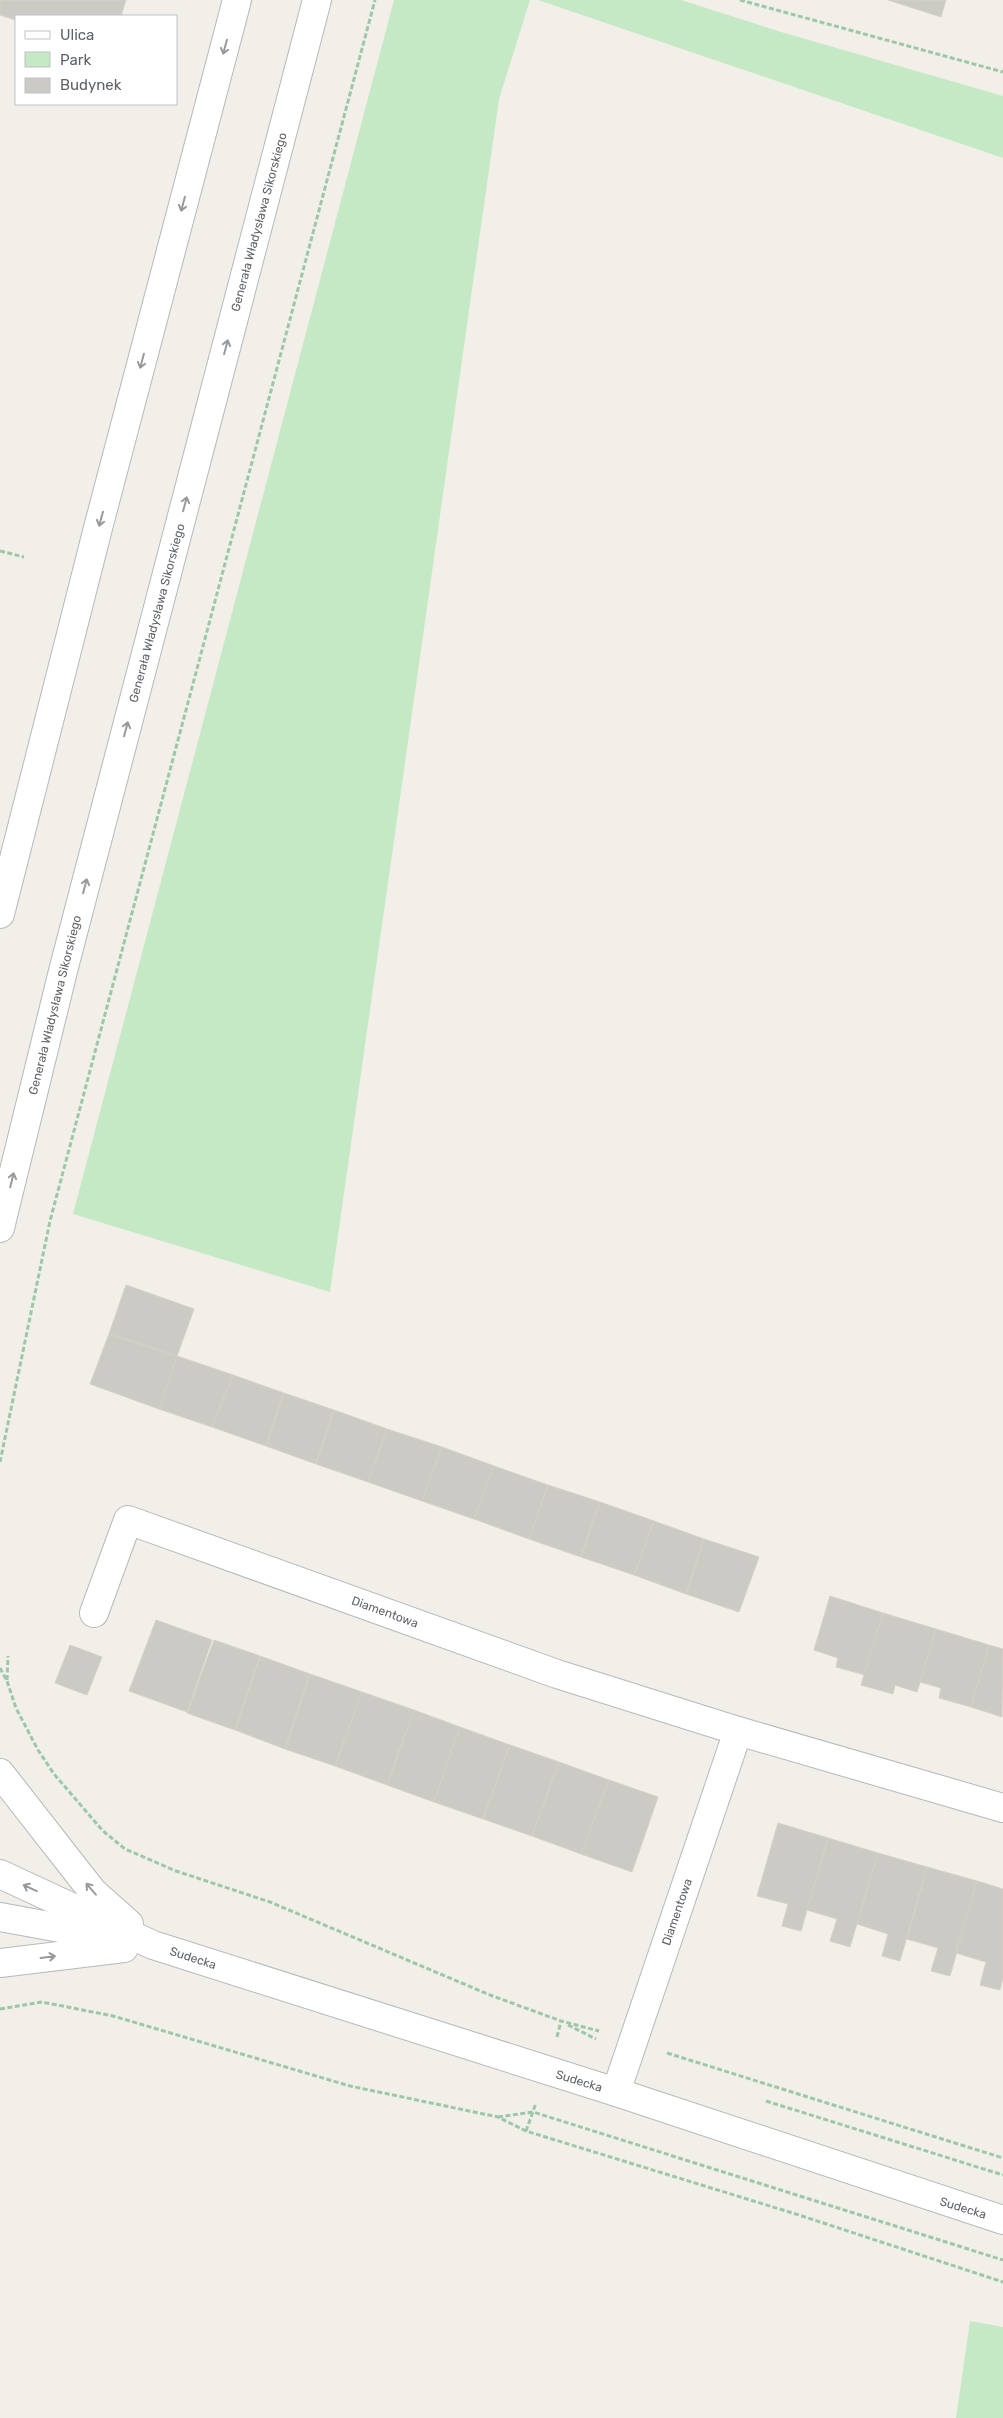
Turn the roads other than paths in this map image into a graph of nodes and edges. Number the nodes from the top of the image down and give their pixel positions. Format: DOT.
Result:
graph roads {
  1 [pos="237,0"];
  2 [pos="317,0"];
  3 [pos="0,914"];
  4 [pos="0,1228"];
  5 [pos="94,1613"];
  6 [pos="738,1731"];
  7 [pos="0,1773"];
  8 [pos="1003,1808"];
  9 [pos="0,1874"];
  10 [pos="0,1917"];
  11 [pos="153,1945"];
  12 [pos="0,1963"];
  13 [pos="616,2092"];
  14 [pos="1003,2220"];
  1 -- 3 [label="street, one-way"];
  4 -- 2 [label="street, Generała Władysława Sikorskiego, one-way"];
  5 -- 6 [label="street, Diamentowa"];
  6 -- 8 [label="street, Diamentowa"];
  6 -- 13 [label="street, Diamentowa"];
  11 -- 7 [label="street, one-way"];
  11 -- 9 [label="street, Sudecka, one-way"];
  10 -- 11 [label="street, Sudecka"];
  12 -- 11 [label="street, one-way"];
  11 -- 13 [label="street, Sudecka"];
  13 -- 14 [label="street, Sudecka"];
}
